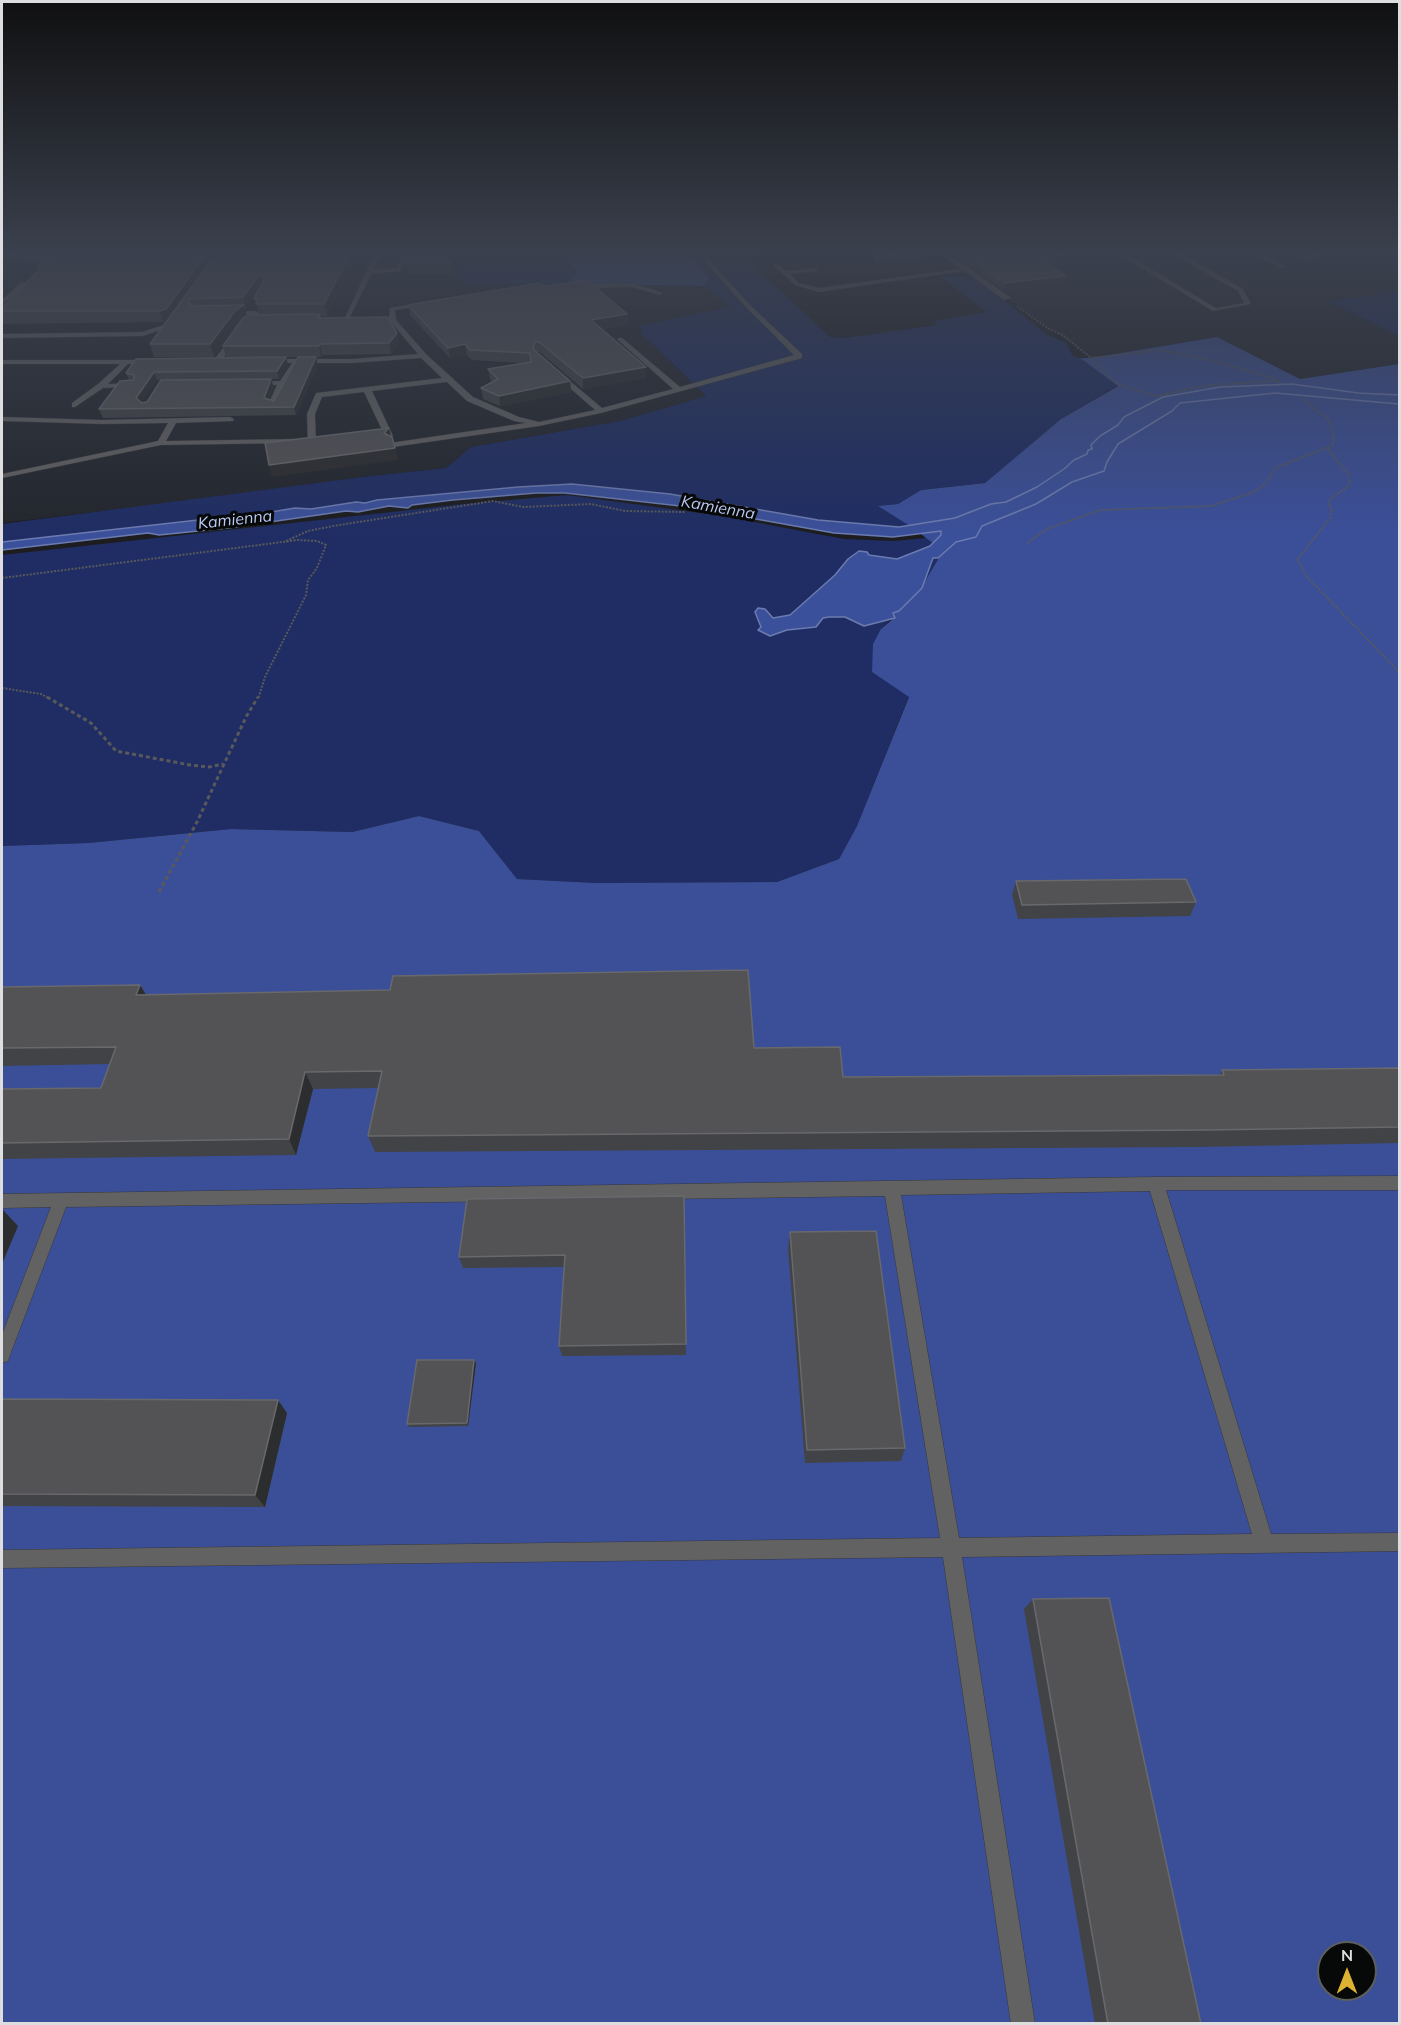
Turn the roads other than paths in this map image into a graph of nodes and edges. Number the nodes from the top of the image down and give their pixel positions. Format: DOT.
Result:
graph roads {
  1 [pos="229,346"];
  2 [pos="414,346"];
  3 [pos="628,346"];
  4 [pos="788,346"];
  5 [pos="423,356"];
  6 [pos="206,361"];
  7 [pos="218,361"];
  8 [pos="229,361"];
  9 [pos="263,361"];
  10 [pos="297,361"];
  11 [pos="2,362"];
  12 [pos="126,362"];
  13 [pos="161,362"];
  14 [pos="548,364"];
  15 [pos="449,378"];
  16 [pos="240,384"];
  17 [pos="282,384"];
  18 [pos="132,385"];
  19 [pos="101,386"];
  20 [pos="367,389"];
  21 [pos="678,389"];
  22 [pos="75,405"];
  23 [pos="272,405"];
  24 [pos="601,411"];
  25 [pos="2,419"];
  26 [pos="230,420"];
  27 [pos="173,421"];
  28 [pos="539,423"];
  29 [pos="367,439"];
  30 [pos="312,441"];
  31 [pos="161,443"];
  32 [pos="334,444"];
  33 [pos="393,445"];
  34 [pos="2,476"];
  35 [pos="1156,1184"];
  36 [pos="1400,1184"];
  37 [pos="892,1190"];
  38 [pos="2,1201"];
  39 [pos="61,1201"];
  40 [pos="2,1355"];
  41 [pos="1400,1542"];
  42 [pos="1264,1543"];
  43 [pos="951,1548"];
  44 [pos="2,1559"];
  45 [pos="1023,2024"];
  1 -- 7 [label="lane"];
  2 -- 5 [label="lane"];
  3 -- 21 [label="lane"];
  4 -- 21 [label="lane"];
  5 -- 10 [label="lane"];
  5 -- 15 [label="lane"];
  6 -- 7 [label="lane"];
  7 -- 8 [label="lane"];
  9 -- 10 [label="lane"];
  10 -- 17 [label="lane"];
  11 -- 12 [label="lane"];
  12 -- 13 [label="lane"];
  12 -- 19 [label="lane"];
  14 -- 24 [label="lane"];
  15 -- 20 [label="lane"];
  15 -- 28 [label="lane"];
  16 -- 17 [label="lane"];
  17 -- 23 [label="lane"];
  18 -- 19 [label="lane"];
  19 -- 22 [label="lane"];
  20 -- 29 [label="lane"];
  20 -- 30 [label="lane"];
  21 -- 24 [label="lane"];
  24 -- 28 [label="lane"];
  25 -- 27 [label="lane"];
  26 -- 27 [label="lane"];
  27 -- 31 [label="lane"];
  28 -- 33 [label="lane"];
  30 -- 31 [label="lane"];
  30 -- 32 [label="lane"];
  31 -- 34 [label="lane"];
  35 -- 36 [label="lane"];
  35 -- 37 [label="lane"];
  35 -- 42 [label="lane"];
  37 -- 39 [label="lane"];
  37 -- 43 [label="lane"];
  38 -- 39 [label="lane"];
  39 -- 40 [label="lane"];
  41 -- 42 [label="lane"];
  42 -- 43 [label="lane"];
  43 -- 44 [label="lane"];
  43 -- 45 [label="lane"];
}
